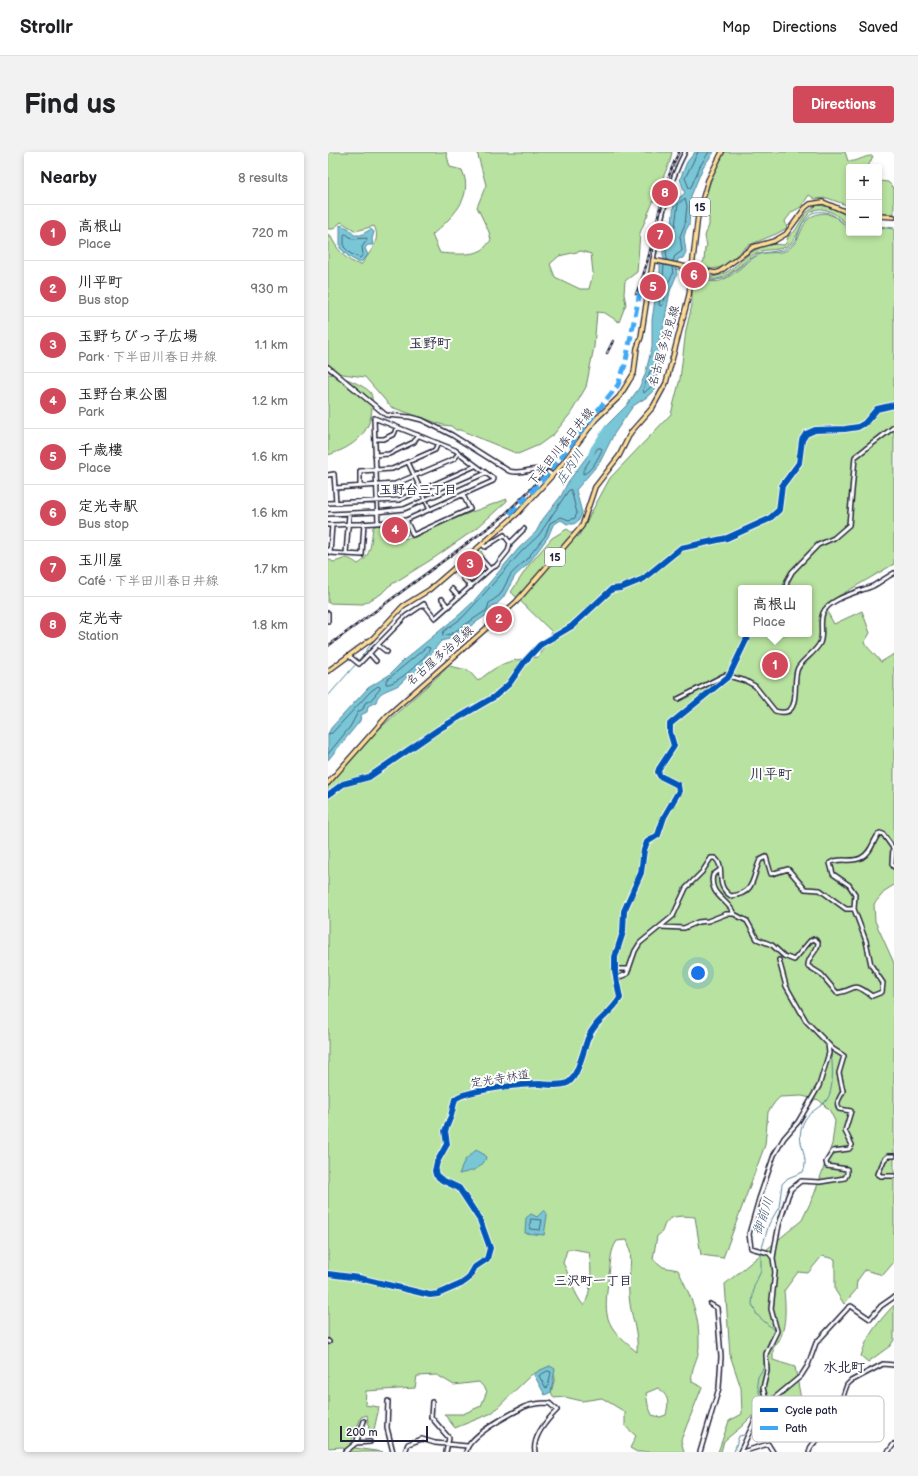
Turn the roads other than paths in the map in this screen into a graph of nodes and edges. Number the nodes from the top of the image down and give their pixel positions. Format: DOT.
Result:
graph roads {
  1 [pos="685,152"];
  2 [pos="722,152"];
  3 [pos="846,212"];
  4 [pos="882,216"];
  5 [pos="894,217"];
  6 [pos="653,260"];
  7 [pos="691,269"];
  8 [pos="328,367"];
  9 [pos="894,405"];
  10 [pos="397,427"];
  11 [pos="894,427"];
  12 [pos="418,435"];
  13 [pos="375,439"];
  14 [pos="438,443"];
  15 [pos="458,453"];
  16 [pos="375,455"];
  17 [pos="408,462"];
  18 [pos="475,466"];
  19 [pos="376,470"];
  20 [pos="543,470"];
  21 [pos="548,472"];
  22 [pos="486,473"];
  23 [pos="328,475"];
  24 [pos="552,475"];
  25 [pos="415,477"];
  26 [pos="376,486"];
  27 [pos="360,487"];
  28 [pos="335,488"];
  29 [pos="421,491"];
  30 [pos="463,495"];
  31 [pos="425,501"];
  32 [pos="377,502"];
  33 [pos="336,503"];
  34 [pos="328,504"];
  35 [pos="430,510"];
  36 [pos="377,512"];
  37 [pos="328,514"];
  38 [pos="349,514"];
  39 [pos="406,520"];
  40 [pos="364,523"];
  41 [pos="378,523"];
  42 [pos="348,524"];
  43 [pos="330,525"];
  44 [pos="524,529"];
  45 [pos="510,543"];
  46 [pos="482,544"];
  47 [pos="329,552"];
  48 [pos="346,554"];
  49 [pos="490,569"];
  50 [pos="894,573"];
  51 [pos="786,585"];
  52 [pos="471,586"];
  53 [pos="452,589"];
  54 [pos="459,597"];
  55 [pos="442,599"];
  56 [pos="448,607"];
  57 [pos="328,613"];
  58 [pos="328,621"];
  59 [pos="748,637"];
  60 [pos="378,645"];
  61 [pos="387,652"];
  62 [pos="369,653"];
  63 [pos="350,656"];
  64 [pos="376,661"];
  65 [pos="328,671"];
  66 [pos="729,676"];
  67 [pos="678,699"];
  68 [pos="328,783"];
  69 [pos="328,795"];
  70 [pos="894,867"];
  71 [pos="720,870"];
  72 [pos="854,909"];
  73 [pos="734,914"];
  74 [pos="661,927"];
  75 [pos="779,960"];
  76 [pos="615,969"];
  77 [pos="629,969"];
  78 [pos="617,978"];
  79 [pos="827,1044"];
  80 [pos="894,1156"];
  81 [pos="894,1176"];
  82 [pos="773,1258"];
  83 [pos="328,1274"];
  84 [pos="894,1297"];
  85 [pos="710,1304"];
  86 [pos="894,1365"];
  87 [pos="764,1396"];
  88 [pos="777,1396"];
  89 [pos="843,1396"];
  90 [pos="388,1401"];
  91 [pos="432,1402"];
  92 [pos="364,1421"];
  93 [pos="752,1427"];
  94 [pos="370,1442"];
  95 [pos="815,1442"];
  96 [pos="356,1443"];
  97 [pos="447,1444"];
  98 [pos="894,1444"];
  99 [pos="467,1446"];
  100 [pos="345,1452"];
  101 [pos="393,1452"];
  102 [pos="404,1452"];
  103 [pos="446,1452"];
  104 [pos="466,1452"];
  105 [pos="535,1452"];
  106 [pos="700,1452"];
  107 [pos="741,1452"];
  108 [pos="774,1452"];
  109 [pos="809,1452"];
  110 [pos="888,1452"];
  1 -- 6 [label="street"];
  2 -- 7 [label="main road, 名古屋多治見線 / 15"];
  3 -- 7 [label="main road"];
  4 -- 5 [label="main road"];
  6 -- 7 [label="main road"];
  6 -- 24 [label="main road, 下半田川春日井線"];
  7 -- 68 [label="main road, 名古屋多治見線 / 15"];
  8 -- 20 [label="street"];
  9 -- 69 [label="street"];
  10 -- 12 [label="street"];
  10 -- 13 [label="street"];
  10 -- 13 [label="street"];
  11 -- 51 [label="street"];
  12 -- 14 [label="street"];
  12 -- 16 [label="street"];
  13 -- 16 [label="street"];
  14 -- 15 [label="street"];
  14 -- 17 [label="street"];
  15 -- 18 [label="street"];
  15 -- 25 [label="street"];
  16 -- 19 [label="street"];
  17 -- 19 [label="street"];
  17 -- 25 [label="street"];
  18 -- 22 [label="street"];
  18 -- 29 [label="street"];
  19 -- 26 [label="street"];
  19 -- 27 [label="street"];
  21 -- 24 [label="street"];
  22 -- 30 [label="street"];
  22 -- 31 [label="street"];
  23 -- 28 [label="street"];
  24 -- 46 [label="main road, 下半田川春日井線"];
  25 -- 26 [label="street"];
  25 -- 29 [label="street"];
  26 -- 27 [label="street"];
  26 -- 32 [label="street"];
  27 -- 28 [label="street"];
  28 -- 33 [label="street"];
  29 -- 31 [label="street"];
  29 -- 32 [label="street"];
  30 -- 35 [label="street"];
  30 -- 39 [label="street"];
  31 -- 35 [label="street"];
  31 -- 36 [label="street"];
  32 -- 33 [label="street"];
  32 -- 36 [label="street"];
  33 -- 34 [label="street"];
  35 -- 39 [label="street"];
  36 -- 38 [label="street"];
  36 -- 41 [label="street"];
  37 -- 38 [label="street"];
  38 -- 42 [label="street"];
  39 -- 41 [label="street"];
  40 -- 41 [label="street"];
  40 -- 42 [label="street"];
  40 -- 48 [label="street"];
  42 -- 43 [label="street"];
  42 -- 48 [label="street"];
  43 -- 47 [label="street"];
  44 -- 45 [label="street"];
  45 -- 46 [label="street"];
  45 -- 49 [label="street"];
  46 -- 63 [label="main road, 下半田川春日井線"];
  47 -- 48 [label="street"];
  49 -- 52 [label="street"];
  49 -- 52 [label="street"];
  50 -- 66 [label="street"];
  52 -- 54 [label="street"];
  53 -- 54 [label="street"];
  54 -- 56 [label="street"];
  55 -- 56 [label="street"];
  56 -- 60 [label="street"];
  57 -- 58 [label="street"];
  59 -- 66 [label="street"];
  60 -- 61 [label="street"];
  60 -- 62 [label="street"];
  62 -- 63 [label="street"];
  62 -- 64 [label="street"];
  63 -- 65 [label="main road, 下半田川春日井線"];
  66 -- 67 [label="street"];
  66 -- 76 [label="street"];
  70 -- 72 [label="street"];
  71 -- 72 [label="street"];
  71 -- 73 [label="street"];
  71 -- 74 [label="street"];
  72 -- 73 [label="street"];
  73 -- 74 [label="street"];
  74 -- 77 [label="street"];
  75 -- 79 [label="street"];
  76 -- 77 [label="street"];
  76 -- 78 [label="street"];
  77 -- 78 [label="street"];
  78 -- 83 [label="street, 定光寺林道"];
  79 -- 82 [label="street"];
  79 -- 82 [label="street"];
  80 -- 81 [label="street"];
  82 -- 87 [label="street"];
  84 -- 88 [label="street"];
  85 -- 106 [label="street"];
  86 -- 89 [label="street"];
  90 -- 101 [label="street"];
  91 -- 97 [label="street"];
  92 -- 96 [label="street"];
  93 -- 107 [label="street"];
  94 -- 96 [label="street"];
  95 -- 109 [label="street"];
  96 -- 100 [label="street"];
  97 -- 99 [label="street"];
  97 -- 102 [label="street"];
  97 -- 103 [label="street"];
  98 -- 110 [label="street"];
  99 -- 104 [label="street"];
  99 -- 105 [label="street"];
  107 -- 108 [label="street"];
}
